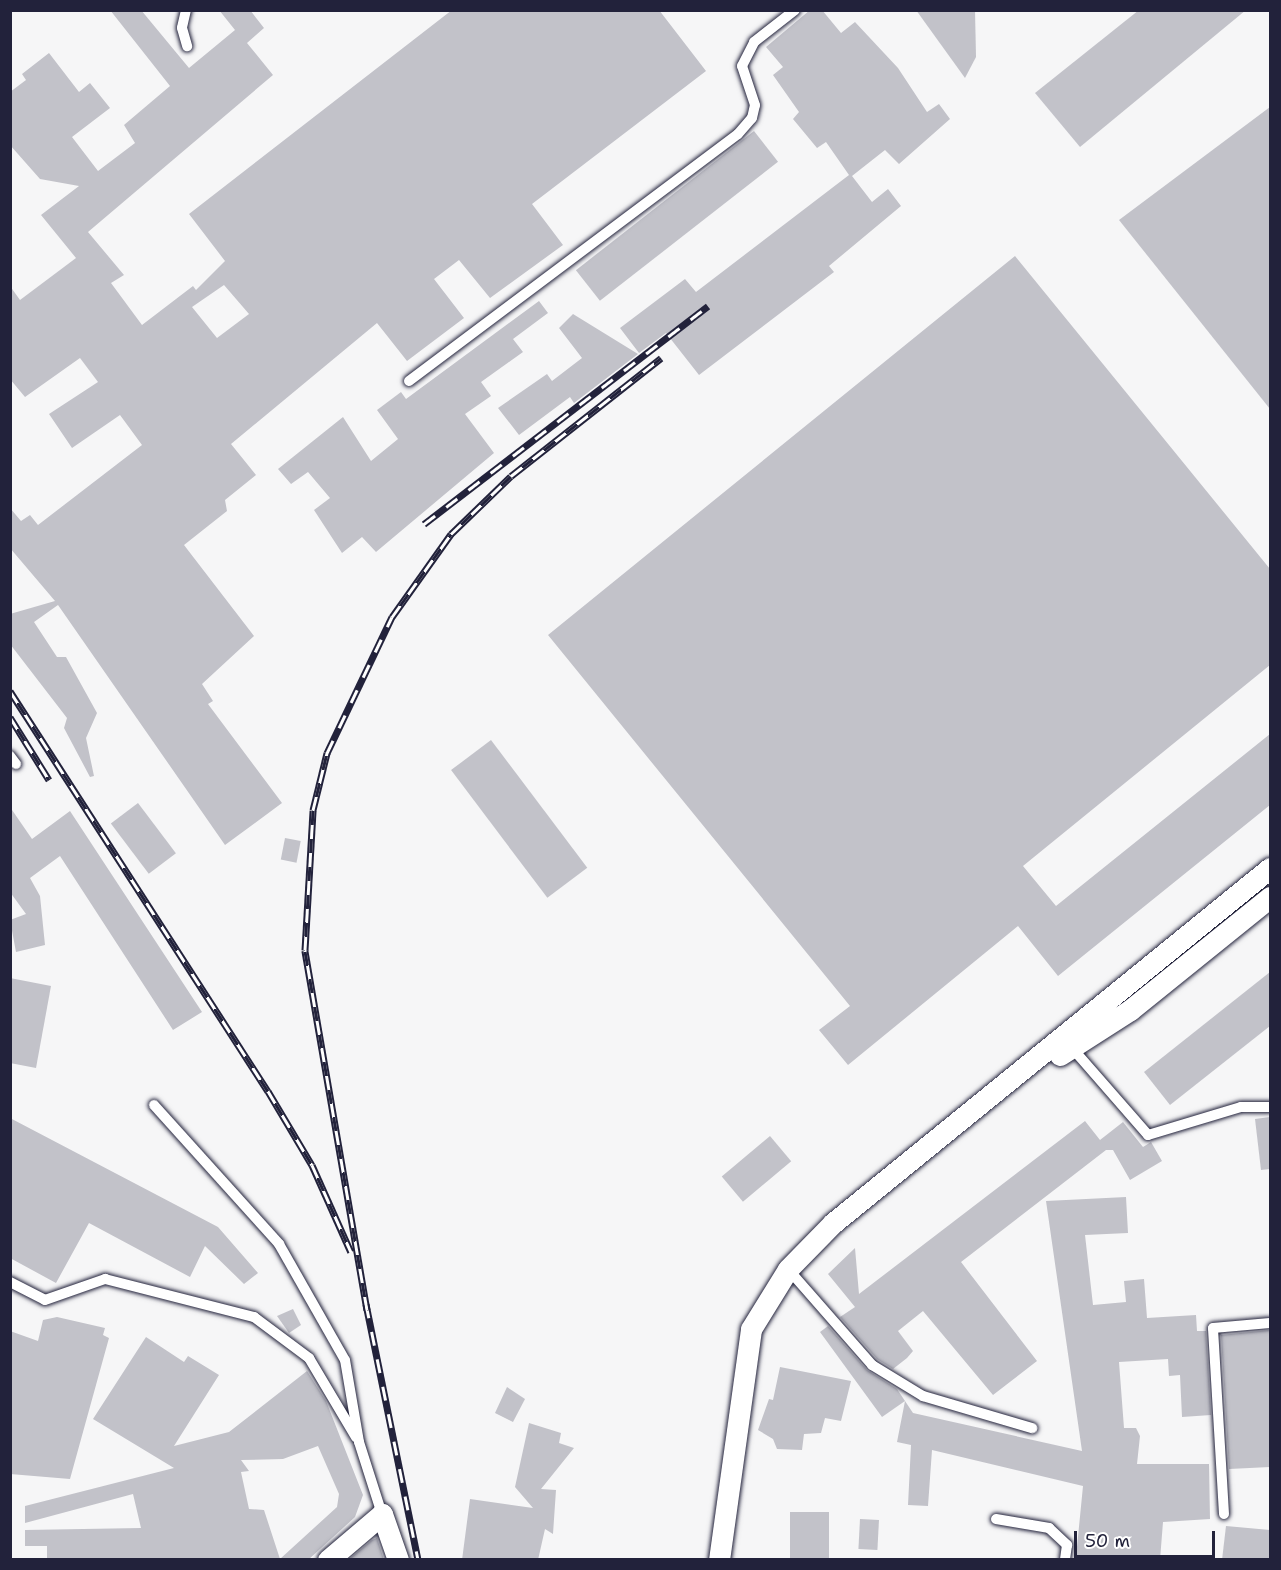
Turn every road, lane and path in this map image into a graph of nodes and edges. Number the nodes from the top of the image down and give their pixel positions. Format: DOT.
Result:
graph roads {
  1 [pos="186,10"];
  2 [pos="795,10"];
  3 [pos="187,46"];
  4 [pos="409,381"];
  5 [pos="1270,868"];
  6 [pos="1270,897"];
  7 [pos="1073,1049"];
  8 [pos="1017,1077"];
  9 [pos="154,1105"];
  10 [pos="1270,1107"];
  11 [pos="788,1269"];
  12 [pos="10,1282"];
  13 [pos="1270,1323"];
  14 [pos="1032,1428"];
  15 [pos="359,1442"];
  16 [pos="382,1514"];
  17 [pos="1224,1514"];
  18 [pos="996,1519"];
  19 [pos="328,1560"];
  20 [pos="398,1560"];
  21 [pos="718,1560"];
  22 [pos="1065,1560"];
  1 -- 3 [label="lane"];
  2 -- 4 [label="lane"];
  5 -- 8 [label="street"];
  6 -- 7 [label="street"];
  7 -- 8 [label="street"];
  7 -- 10 [label="lane"];
  8 -- 11 [label="street"];
  9 -- 15 [label="lane"];
  11 -- 14 [label="lane"];
  11 -- 21 [label="street"];
  12 -- 15 [label="lane"];
  13 -- 17 [label="lane"];
  15 -- 16 [label="lane"];
  16 -- 19 [label="street"];
  16 -- 20 [label="street"];
  18 -- 22 [label="lane"];
}
